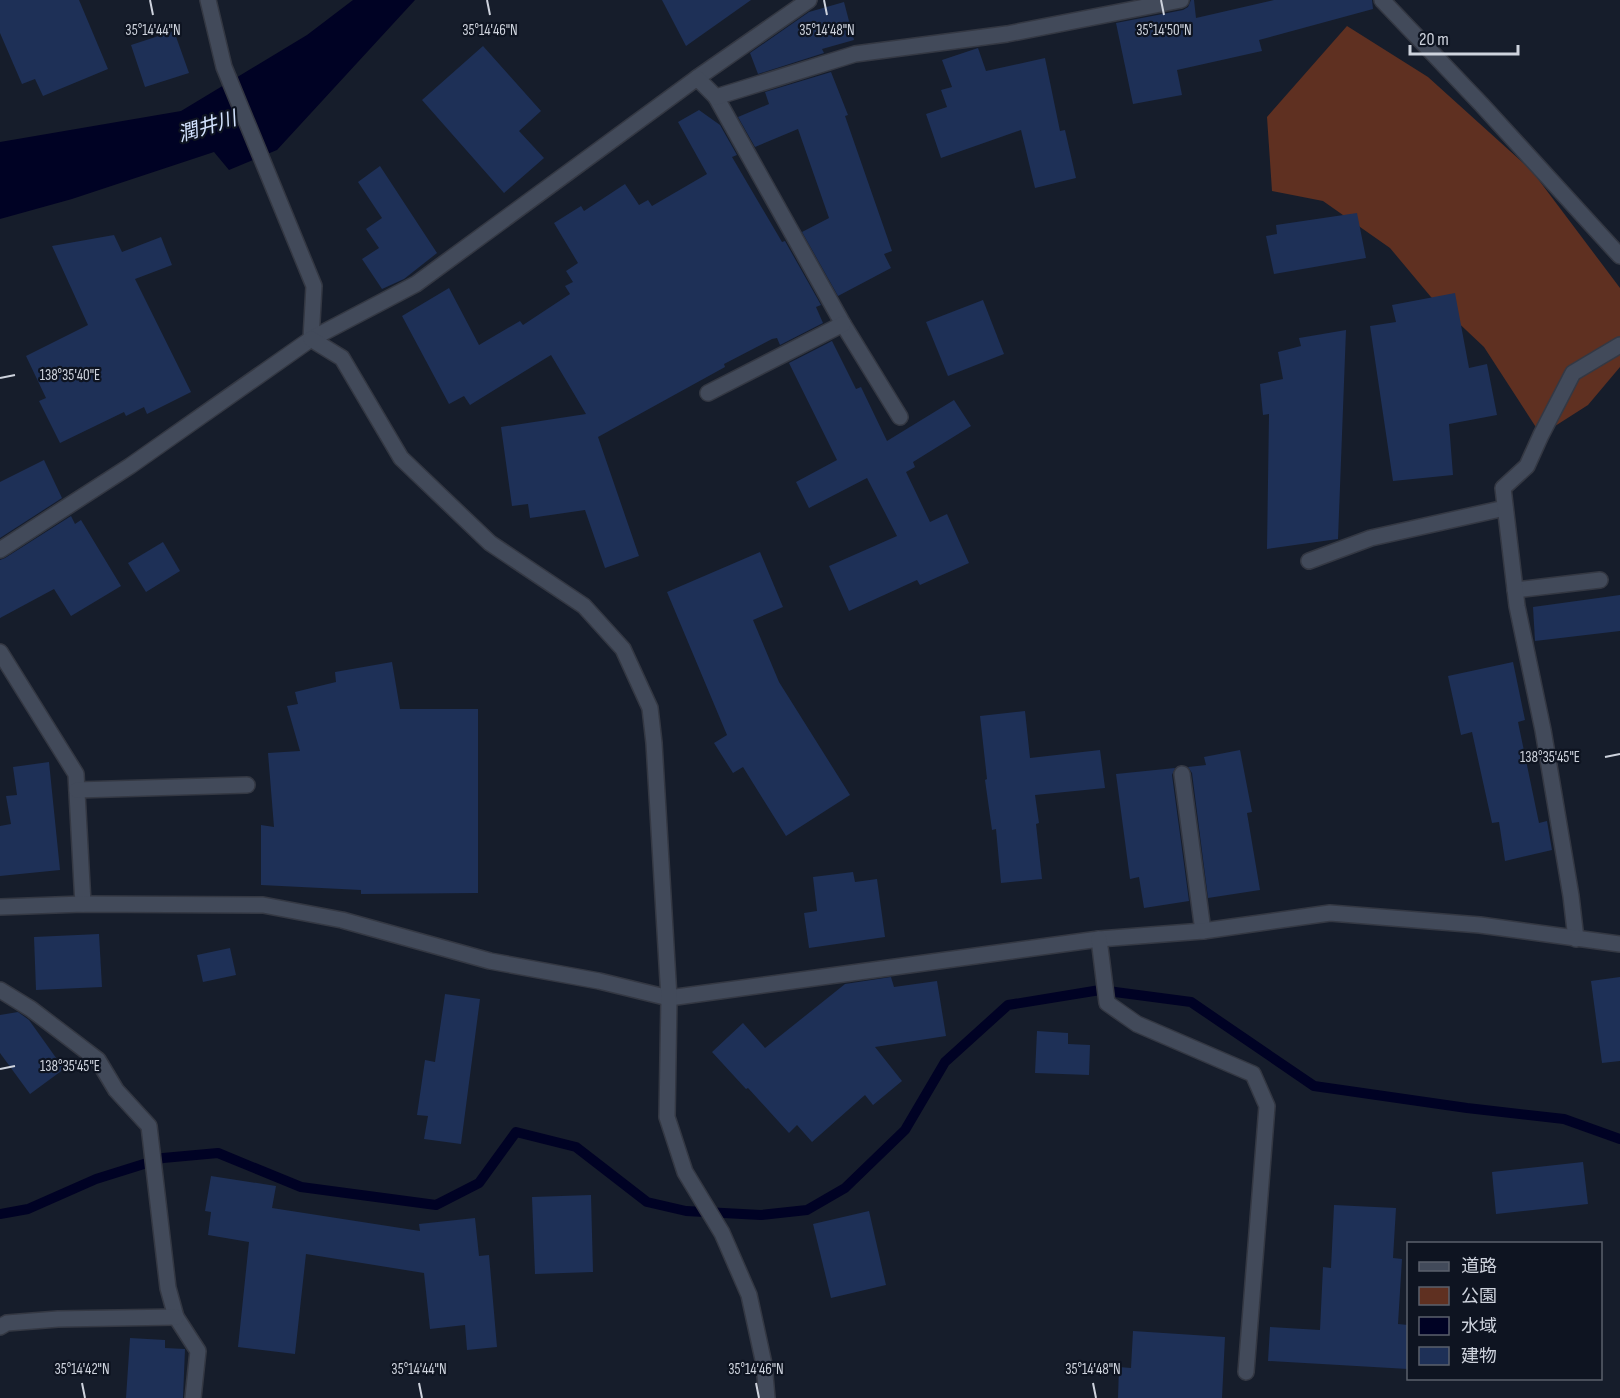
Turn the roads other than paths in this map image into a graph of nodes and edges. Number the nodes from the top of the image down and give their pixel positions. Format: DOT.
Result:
graph roads {
  1 [pos="208,0"];
  2 [pos="809,0"];
  3 [pos="1181,0"];
  4 [pos="1382,0"];
  5 [pos="697,78"];
  6 [pos="716,97"];
  7 [pos="1620,256"];
  8 [pos="843,324"];
  9 [pos="310,339"];
  10 [pos="1620,345"];
  11 [pos="708,393"];
  12 [pos="900,417"];
  13 [pos="1505,508"];
  14 [pos="0,550"];
  15 [pos="1309,561"];
  16 [pos="1600,580"];
  17 [pos="1515,590"];
  18 [pos="0,652"];
  19 [pos="1182,774"];
  20 [pos="247,785"];
  21 [pos="77,790"];
  22 [pos="83,904"];
  23 [pos="0,907"];
  24 [pos="1203,931"];
  25 [pos="1099,939"];
  26 [pos="1576,939"];
  27 [pos="1620,944"];
  28 [pos="0,990"];
  29 [pos="669,998"];
  30 [pos="176,1317"];
  31 [pos="0,1327"];
  32 [pos="1246,1372"];
  33 [pos="193,1398"];
  34 [pos="767,1398"];
  1 -- 9 [label="street"];
  2 -- 5 [label="street"];
  3 -- 6 [label="street"];
  4 -- 7 [label="street"];
  5 -- 6 [label="street"];
  5 -- 9 [label="street"];
  6 -- 8 [label="street"];
  8 -- 11 [label="street"];
  8 -- 12 [label="street"];
  9 -- 14 [label="street"];
  9 -- 29 [label="street"];
  10 -- 13 [label="street"];
  13 -- 15 [label="street"];
  13 -- 17 [label="street"];
  16 -- 17 [label="street"];
  17 -- 26 [label="street"];
  18 -- 21 [label="street"];
  19 -- 24 [label="street"];
  20 -- 21 [label="street"];
  21 -- 22 [label="street"];
  22 -- 23 [label="street"];
  22 -- 29 [label="street"];
  24 -- 25 [label="street"];
  24 -- 26 [label="street"];
  25 -- 29 [label="street"];
  25 -- 32 [label="street"];
  26 -- 27 [label="street"];
  28 -- 30 [label="street"];
  29 -- 34 [label="street"];
  30 -- 31 [label="street"];
  30 -- 33 [label="street"];
}
